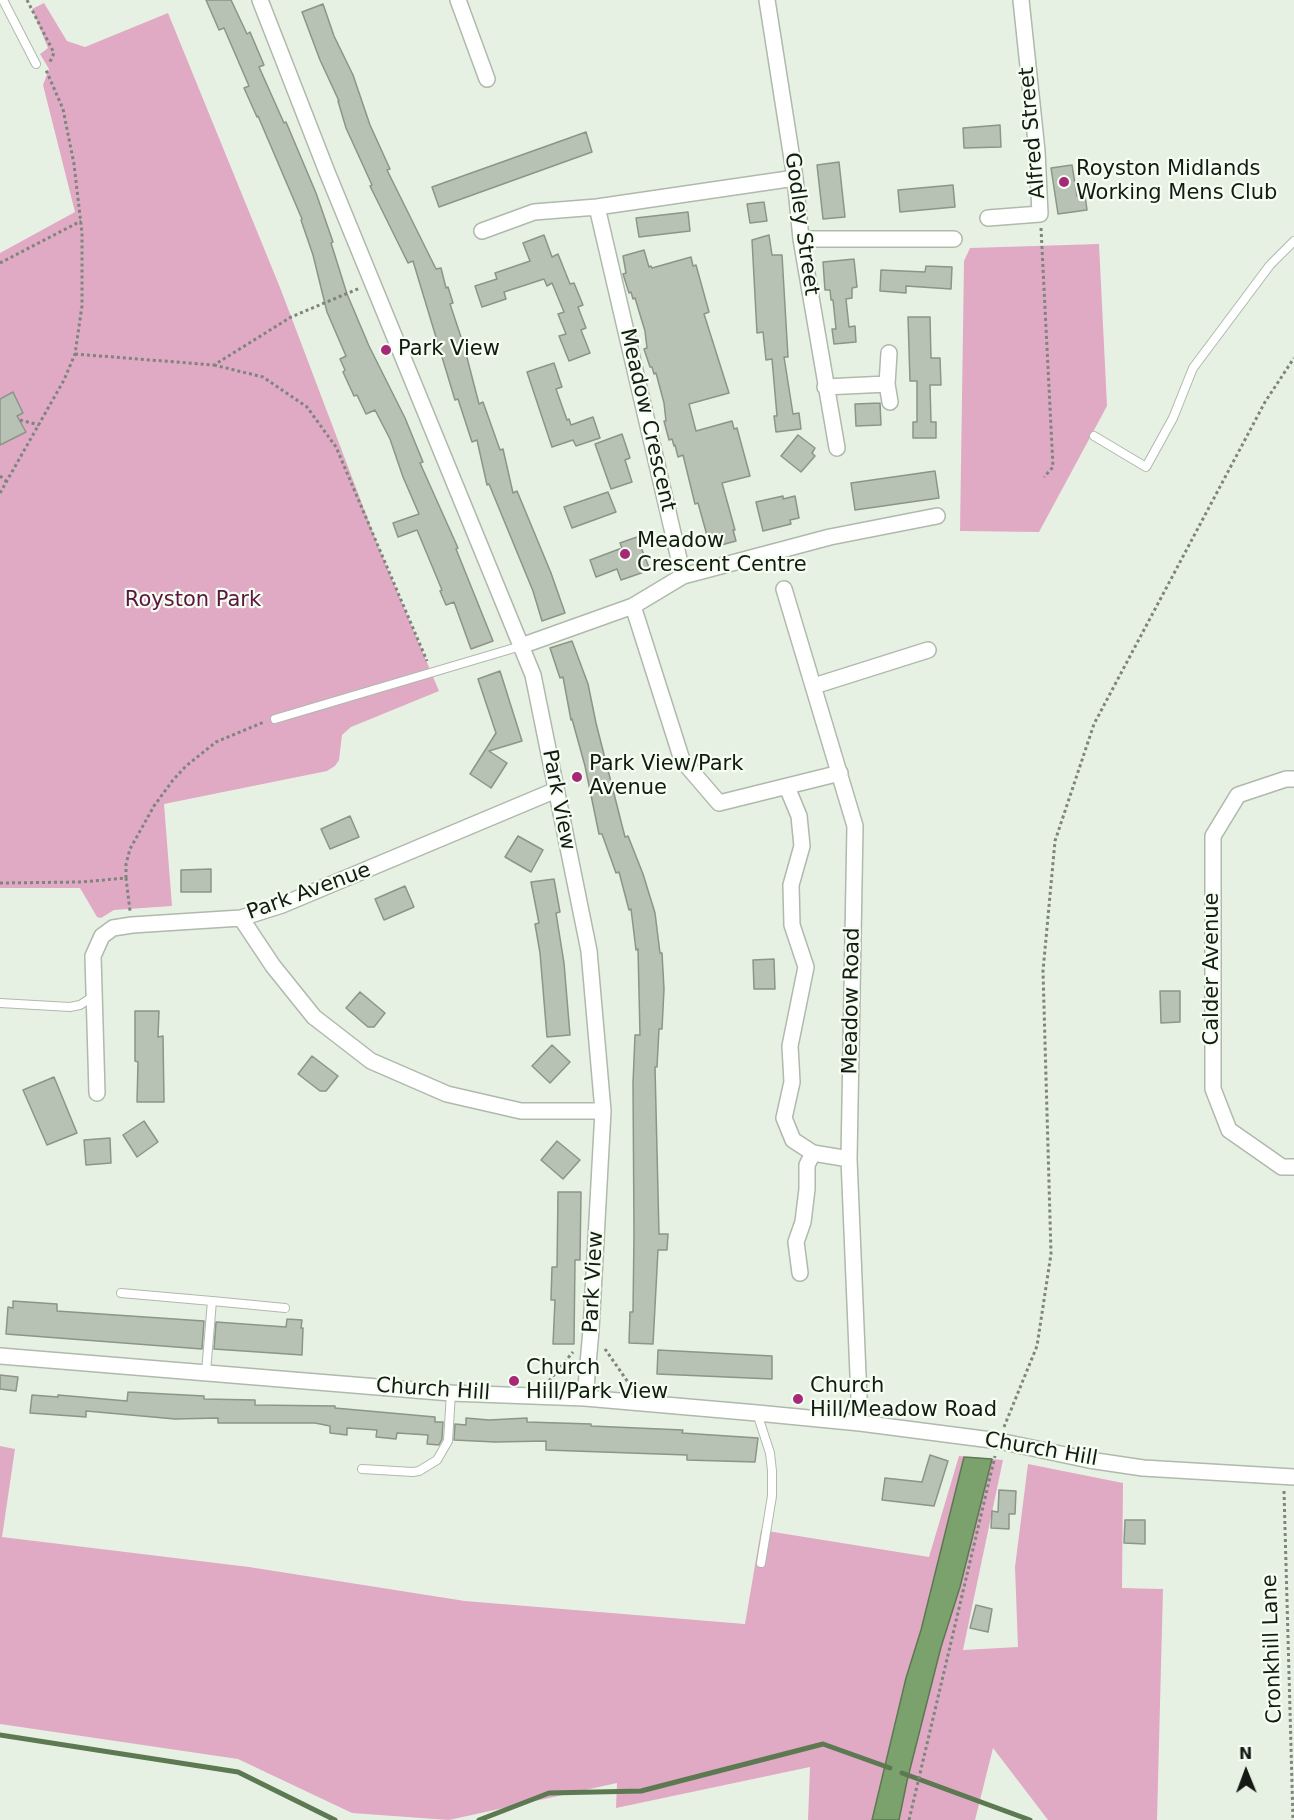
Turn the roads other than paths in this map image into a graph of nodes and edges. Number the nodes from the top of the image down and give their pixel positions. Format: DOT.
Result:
graph roads {
  1 [pos="3,0"];
  2 [pos="260,0"];
  3 [pos="458,0"];
  4 [pos="767,0"];
  5 [pos="1021,0"];
  6 [pos="36,64"];
  7 [pos="487,79"];
  8 [pos="795,178"];
  9 [pos="597,207"];
  10 [pos="988,218"];
  11 [pos="482,231"];
  12 [pos="954,238"];
  13 [pos="801,239"];
  14 [pos="1294,241"];
  15 [pos="889,353"];
  16 [pos="887,384"];
  17 [pos="825,387"];
  18 [pos="890,402"];
  19 [pos="1094,436"];
  20 [pos="837,448"];
  21 [pos="937,516"];
  22 [pos="683,576"];
  23 [pos="784,589"];
  24 [pos="633,606"];
  25 [pos="521,646"];
  26 [pos="928,650"];
  27 [pos="814,686"];
  28 [pos="275,719"];
  29 [pos="840,773"];
  30 [pos="1294,779"];
  31 [pos="788,787"];
  32 [pos="556,790"];
  33 [pos="241,918"];
  34 [pos="94,996"];
  35 [pos="0,1003"];
  36 [pos="97,1093"];
  37 [pos="603,1112"];
  38 [pos="813,1153"];
  39 [pos="849,1159"];
  40 [pos="1294,1167"];
  41 [pos="800,1274"];
  42 [pos="121,1293"];
  43 [pos="212,1301"];
  44 [pos="285,1308"];
  45 [pos="0,1356"];
  46 [pos="206,1372"];
  47 [pos="451,1393"];
  48 [pos="585,1398"];
  49 [pos="756,1413"];
  50 [pos="860,1423"];
  51 [pos="362,1469"];
  52 [pos="1289,1477"];
  53 [pos="761,1563"];
  1 -- 6 [label="lane"];
  2 -- 25 [label="street, Park View"];
  3 -- 7 [label="street"];
  4 -- 8 [label="street, Godley Street"];
  5 -- 10 [label="street, Alfred Street"];
  8 -- 9 [label="street"];
  8 -- 13 [label="street, Godley Street"];
  9 -- 11 [label="street"];
  9 -- 22 [label="street, Meadow Crescent"];
  12 -- 13 [label="street"];
  13 -- 17 [label="street, Godley Street"];
  14 -- 19 [label="lane"];
  15 -- 16 [label="street"];
  16 -- 17 [label="street"];
  16 -- 18 [label="street"];
  17 -- 20 [label="street, Godley Street"];
  21 -- 22 [label="street"];
  22 -- 24 [label="street"];
  23 -- 27 [label="street, Meadow Road"];
  24 -- 25 [label="street"];
  24 -- 31 [label="street"];
  25 -- 28 [label="lane"];
  25 -- 32 [label="street, Park View"];
  26 -- 27 [label="street"];
  27 -- 29 [label="street, Meadow Road"];
  29 -- 31 [label="street"];
  29 -- 39 [label="street, Meadow Road"];
  30 -- 40 [label="street, Calder Avenue"];
  31 -- 38 [label="street"];
  32 -- 33 [label="street, Park Avenue"];
  32 -- 37 [label="street, Park View"];
  33 -- 34 [label="street, Park Avenue"];
  33 -- 37 [label="street"];
  34 -- 35 [label="lane"];
  34 -- 36 [label="street, Park Avenue"];
  37 -- 48 [label="street, Park View"];
  38 -- 39 [label="street"];
  38 -- 41 [label="street"];
  39 -- 50 [label="street, Meadow Road"];
  42 -- 43 [label="lane"];
  43 -- 44 [label="lane"];
  43 -- 46 [label="lane"];
  45 -- 46 [label="street, Church Hill"];
  46 -- 47 [label="street, Church Hill"];
  47 -- 48 [label="street, Church Hill"];
  47 -- 51 [label="lane"];
  48 -- 49 [label="street, Church Hill"];
  49 -- 50 [label="street, Church Hill"];
  49 -- 53 [label="lane"];
  50 -- 52 [label="street, Church Hill"];
}
